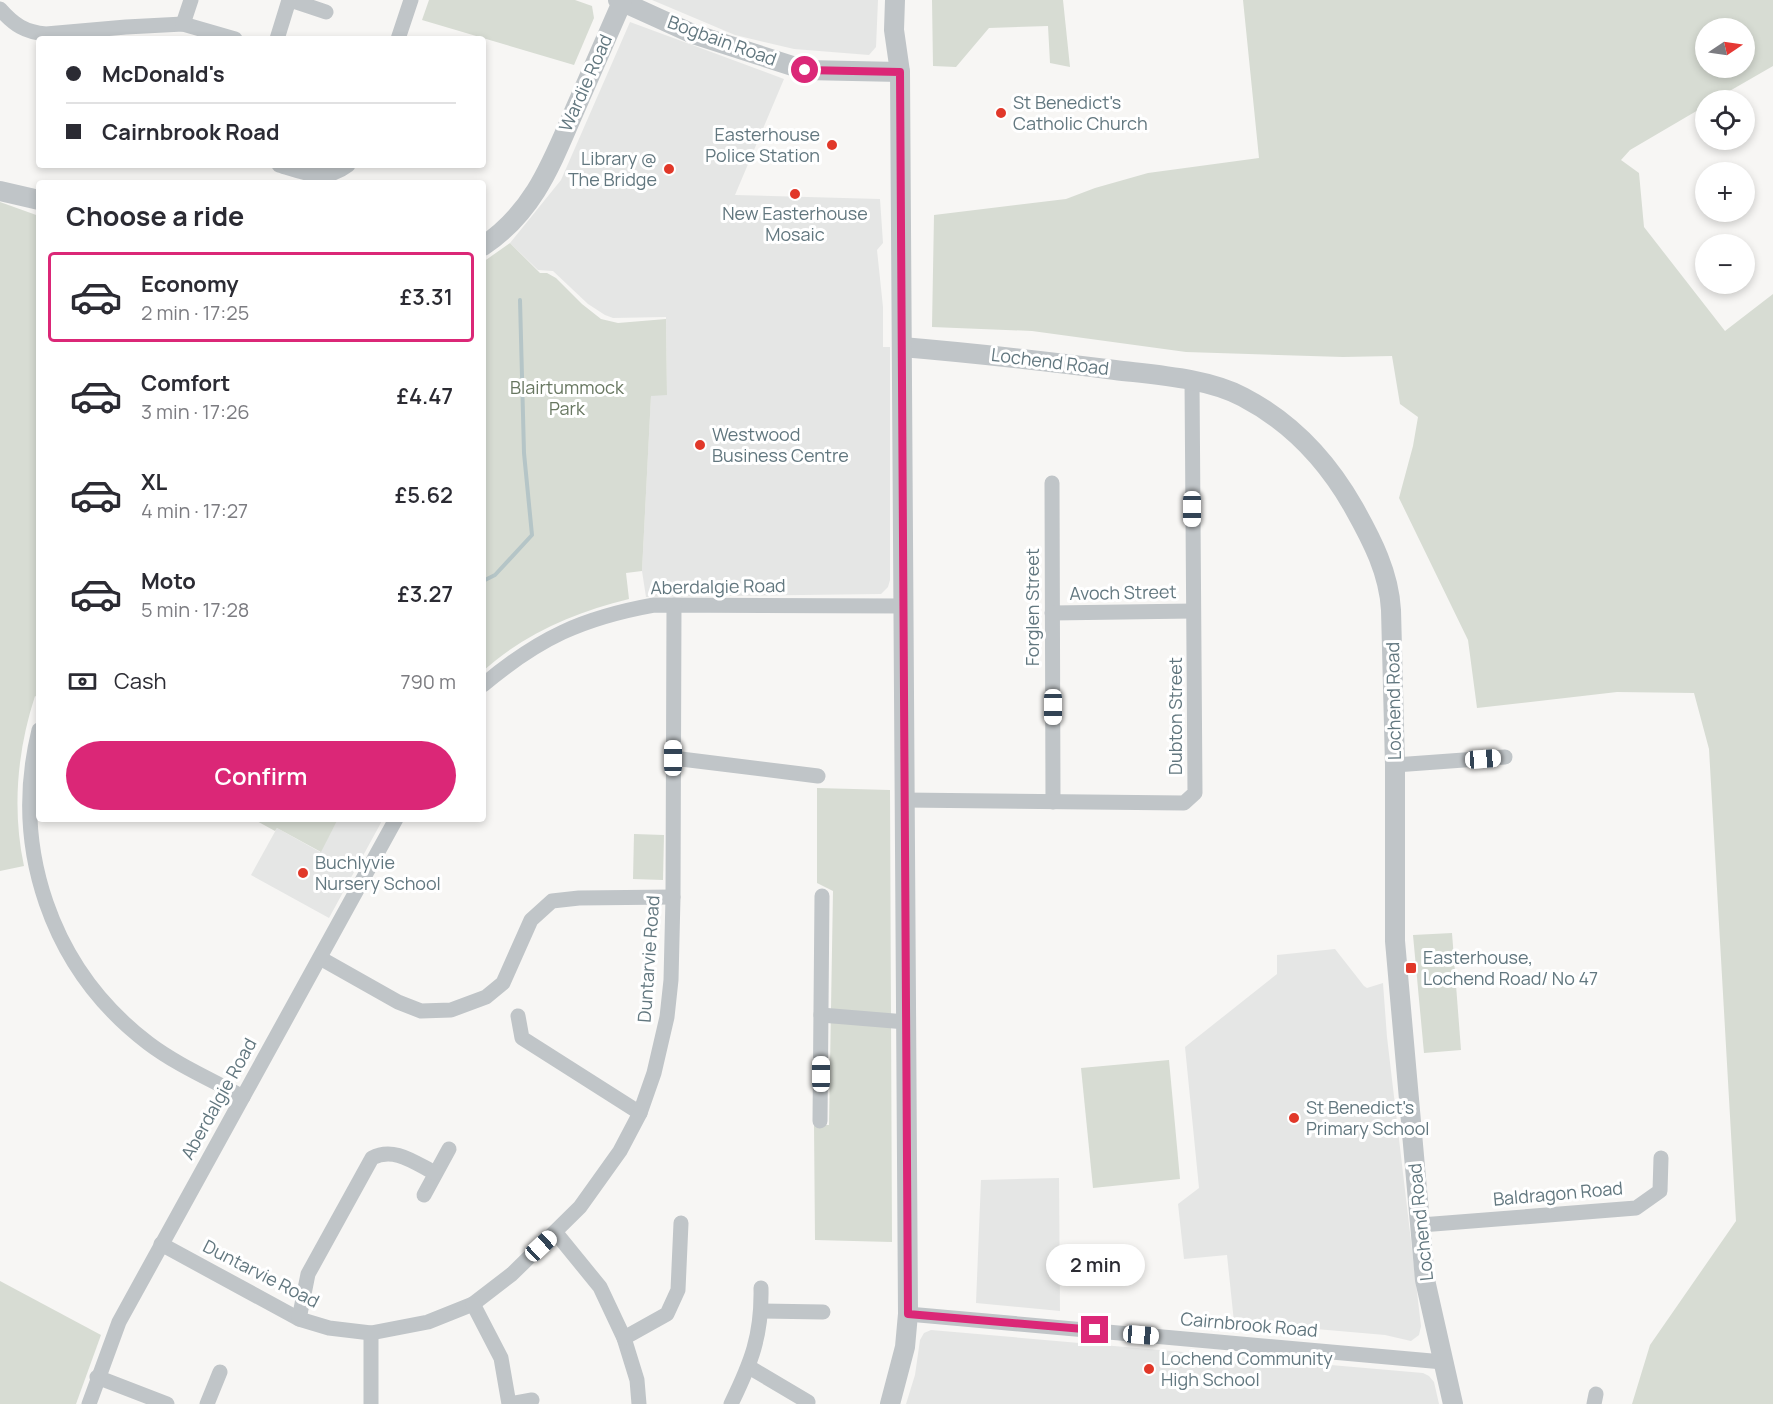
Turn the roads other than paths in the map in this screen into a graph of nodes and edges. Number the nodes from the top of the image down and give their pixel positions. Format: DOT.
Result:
graph roads {
  1 [pos="191,0"];
  2 [pos="290,0"];
  3 [pos="411,0"];
  4 [pos="895,0"];
  5 [pos="907,0"];
  6 [pos="620,1"];
  7 [pos="0,9"];
  8 [pos="326,12"];
  9 [pos="183,24"];
  10 [pos="149,32"];
  11 [pos="225,36"];
  12 [pos="279,36"];
  13 [pos="399,36"];
  14 [pos="900,72"];
  15 [pos="289,168"];
  16 [pos="344,168"];
  17 [pos="0,191"];
  18 [pos="36,199"];
  19 [pos="486,244"];
  20 [pos="902,347"];
  21 [pos="1192,379"];
  22 [pos="1052,483"];
  23 [pos="674,605"];
  24 [pos="903,606"];
  25 [pos="1193,611"];
  26 [pos="1052,613"];
  27 [pos="486,682"];
  28 [pos="36,745"];
  29 [pos="673,758"];
  30 [pos="1505,758"];
  31 [pos="1395,765"];
  32 [pos="818,776"];
  33 [pos="904,800"];
  34 [pos="1053,802"];
  35 [pos="394,822"];
  36 [pos="822,896"];
  37 [pos="673,897"];
  38 [pos="320,958"];
  39 [pos="821,1015"];
  40 [pos="518,1016"];
  41 [pos="906,1022"];
  42 [pos="243,1097"];
  43 [pos="640,1113"];
  44 [pos="820,1121"];
  45 [pos="449,1149"];
  46 [pos="1661,1158"];
  47 [pos="435,1173"];
  48 [pos="424,1195"];
  49 [pos="681,1223"];
  50 [pos="1421,1225"];
  51 [pos="556,1233"];
  52 [pos="161,1244"];
  53 [pos="761,1288"];
  54 [pos="473,1304"];
  55 [pos="762,1311"];
  56 [pos="823,1312"];
  57 [pos="908,1314"];
  58 [pos="299,1319"];
  59 [pos="370,1333"];
  60 [pos="624,1338"];
  61 [pos="1443,1362"];
  62 [pos="749,1367"];
  63 [pos="220,1372"];
  64 [pos="97,1377"];
  65 [pos="532,1400"];
  66 [pos="88,1404"];
  67 [pos="167,1404"];
  68 [pos="207,1404"];
  69 [pos="371,1404"];
  70 [pos="509,1404"];
  71 [pos="639,1404"];
  72 [pos="731,1404"];
  73 [pos="807,1404"];
  74 [pos="890,1404"];
  75 [pos="1453,1404"];
  1 -- 9 [label="street"];
  2 -- 8 [label="street"];
  2 -- 12 [label="street"];
  3 -- 13 [label="street"];
  4 -- 14 [label="street"];
  5 -- 14 [label="street"];
  6 -- 14 [label="street, Bogbain Road"];
  6 -- 19 [label="street, Wardie Road"];
  7 -- 10 [label="street"];
  9 -- 10 [label="street"];
  9 -- 11 [label="street"];
  14 -- 20 [label="street"];
  15 -- 16 [label="street"];
  17 -- 18 [label="street"];
  20 -- 21 [label="street, Lochend Road"];
  20 -- 24 [label="street"];
  21 -- 25 [label="street, Dubton Street"];
  21 -- 31 [label="street, Lochend Road"];
  22 -- 26 [label="street, Forglen Street"];
  23 -- 24 [label="street, Aberdalgie Road"];
  23 -- 27 [label="street, Aberdalgie Road"];
  23 -- 29 [label="street, Duntarvie Road"];
  24 -- 33 [label="street"];
  25 -- 26 [label="street, Avoch Street"];
  25 -- 34 [label="street, Dubton Street"];
  26 -- 34 [label="street, Forglen Street"];
  28 -- 42 [label="street"];
  29 -- 32 [label="street"];
  29 -- 37 [label="street, Duntarvie Road"];
  30 -- 31 [label="street"];
  31 -- 50 [label="street, Lochend Road"];
  33 -- 34 [label="street, Dubton Street"];
  33 -- 41 [label="street"];
  35 -- 38 [label="street, Aberdalgie Road"];
  36 -- 39 [label="street"];
  37 -- 38 [label="street"];
  37 -- 43 [label="street, Duntarvie Road"];
  38 -- 42 [label="street, Aberdalgie Road"];
  39 -- 41 [label="street"];
  39 -- 44 [label="street"];
  40 -- 43 [label="street"];
  41 -- 57 [label="street"];
  42 -- 52 [label="street, Aberdalgie Road"];
  43 -- 51 [label="street, Duntarvie Road"];
  45 -- 47 [label="street"];
  46 -- 50 [label="street, Baldragon Road"];
  47 -- 48 [label="street"];
  47 -- 58 [label="street"];
  49 -- 60 [label="street"];
  50 -- 61 [label="street, Lochend Road"];
  51 -- 54 [label="street, Duntarvie Road"];
  51 -- 60 [label="street"];
  52 -- 58 [label="street, Duntarvie Road"];
  52 -- 64 [label="street, Aberdalgie Road"];
  53 -- 55 [label="street"];
  54 -- 59 [label="street, Duntarvie Road"];
  54 -- 70 [label="street"];
  55 -- 56 [label="street"];
  55 -- 62 [label="street"];
  57 -- 61 [label="street, Cairnbrook Road"];
  57 -- 74 [label="street"];
  58 -- 59 [label="street, Duntarvie Road"];
  59 -- 69 [label="street"];
  60 -- 71 [label="street"];
  61 -- 75 [label="street, Lochend Road"];
  62 -- 72 [label="street"];
  62 -- 73 [label="street"];
  63 -- 68 [label="street"];
  64 -- 66 [label="street, Aberdalgie Road"];
  64 -- 67 [label="street"];
  65 -- 70 [label="street"];
}
